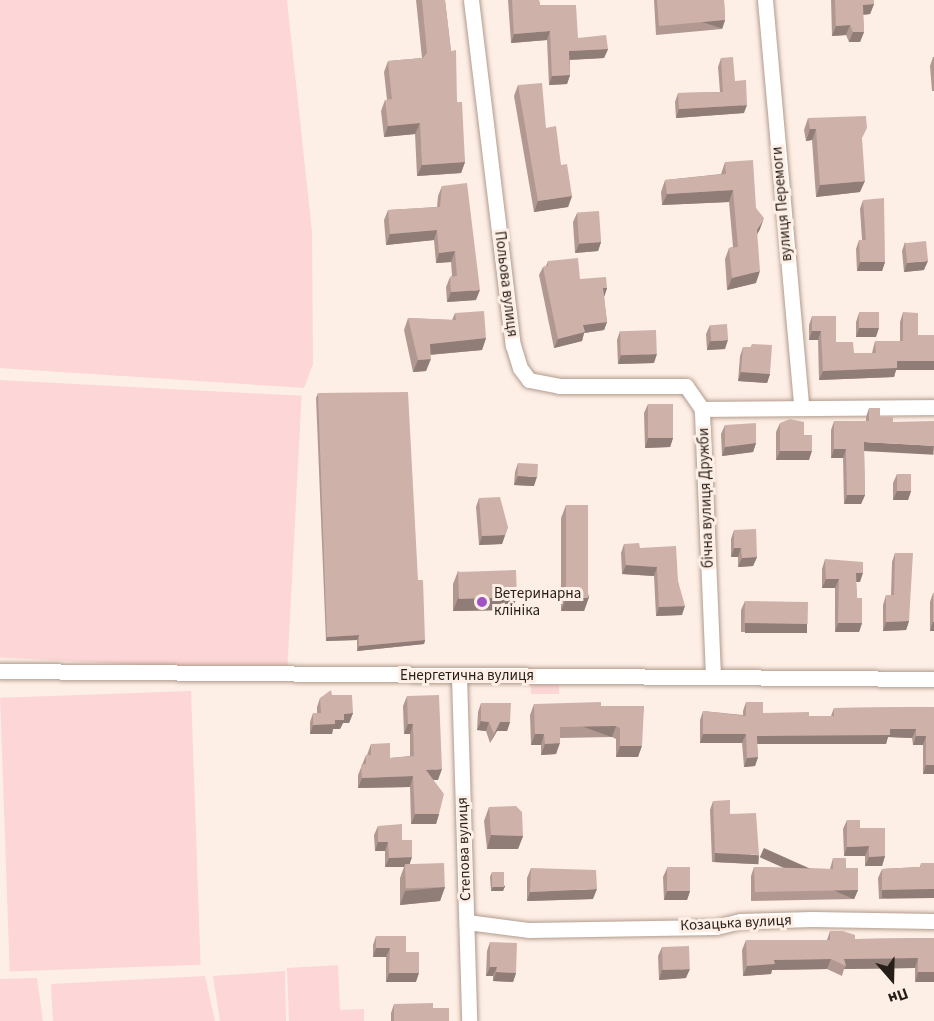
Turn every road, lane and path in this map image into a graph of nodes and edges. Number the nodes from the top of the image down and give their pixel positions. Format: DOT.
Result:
graph roads {
  1 [pos="471,0"];
  2 [pos="765,0"];
  3 [pos="801,407"];
  4 [pos="934,407"];
  5 [pos="702,409"];
  6 [pos="0,671"];
  7 [pos="459,676"];
  8 [pos="713,676"];
  9 [pos="934,679"];
  10 [pos="934,921"];
  11 [pos="467,922"];
  12 [pos="469,1021"];
  1 -- 5 [label="street, Польова вулиця"];
  2 -- 3 [label="street, вулиця Перемоги"];
  3 -- 4 [label="street, бічна вулиця Дружби"];
  3 -- 5 [label="street, бічна вулиця Дружби"];
  5 -- 8 [label="street, бічна вулиця Дружби"];
  6 -- 7 [label="street, Енергетична вулиця"];
  7 -- 8 [label="street, Енергетична вулиця"];
  7 -- 11 [label="street, Степова вулиця"];
  8 -- 9 [label="street, Енергетична вулиця"];
  10 -- 11 [label="street, Козацька вулиця"];
  11 -- 12 [label="street, Степова вулиця"];
}
